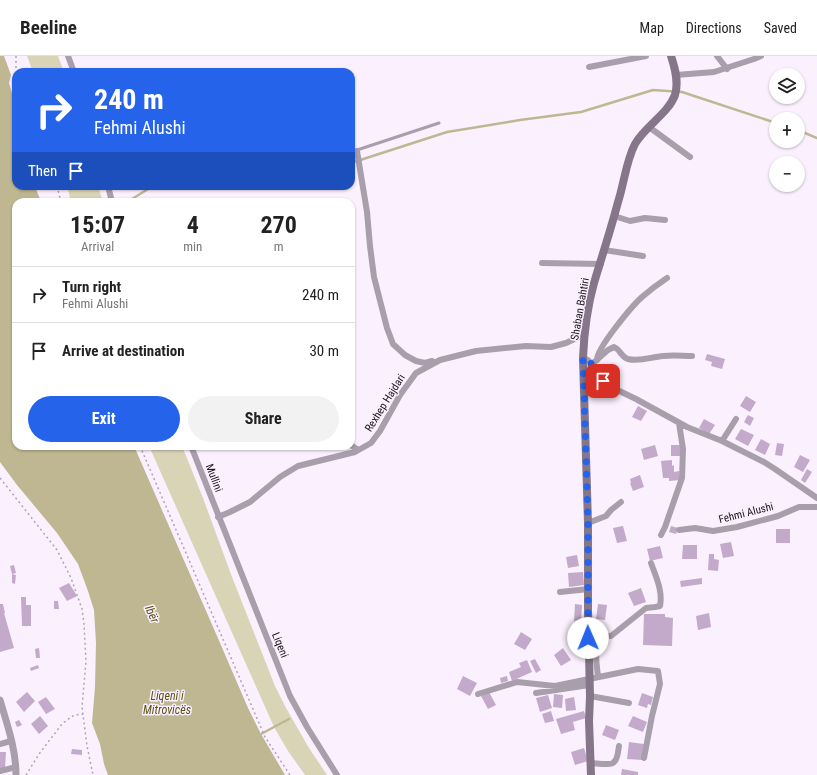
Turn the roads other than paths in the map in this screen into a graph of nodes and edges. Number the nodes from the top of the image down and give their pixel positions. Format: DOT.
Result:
graph roads {
  1 [pos="68,56"];
  2 [pos="646,56"];
  3 [pos="671,56"];
  4 [pos="717,56"];
  5 [pos="761,56"];
  6 [pos="589,67"];
  7 [pos="72,68"];
  8 [pos="727,69"];
  9 [pos="676,75"];
  10 [pos="439,123"];
  11 [pos="649,127"];
  12 [pos="355,152"];
  13 [pos="355,157"];
  14 [pos="690,157"];
  15 [pos="614,216"];
  16 [pos="666,220"];
  17 [pos="604,250"];
  18 [pos="643,256"];
  19 [pos="542,263"];
  20 [pos="601,264"];
  21 [pos="667,278"];
  22 [pos="585,334"];
  23 [pos="692,356"];
  24 [pos="583,358"];
  25 [pos="440,360"];
  26 [pos="594,362"];
  27 [pos="736,419"];
  28 [pos="679,423"];
  29 [pos="722,441"];
  30 [pos="355,448"];
  31 [pos="193,450"];
  32 [pos="358,450"];
  33 [pos="817,498"];
  34 [pos="622,502"];
  35 [pos="817,507"];
  36 [pos="218,517"];
  37 [pos="588,523"];
  38 [pos="679,530"];
  39 [pos="661,535"];
  40 [pos="651,563"];
  41 [pos="588,589"];
  42 [pos="560,592"];
  43 [pos="598,677"];
  44 [pos="589,682"];
  45 [pos="536,693"];
  46 [pos="478,694"];
  47 [pos="590,696"];
  48 [pos="629,703"];
  49 [pos="1,705"];
  50 [pos="11,741"];
  51 [pos="0,744"];
  52 [pos="619,746"];
  53 [pos="644,758"];
  54 [pos="591,763"];
  55 [pos="16,767"];
  56 [pos="0,771"];
  57 [pos="16,775"];
  58 [pos="337,775"];
  59 [pos="591,775"];
  1 -- 7 [label="street"];
  2 -- 6 [label="street"];
  3 -- 9 [label="main road, Shaban Bahtiri"];
  4 -- 8 [label="street"];
  5 -- 8 [label="street"];
  8 -- 9 [label="street"];
  9 -- 11 [label="main road, Shaban Bahtiri"];
  10 -- 12 [label="lane"];
  11 -- 14 [label="street"];
  11 -- 15 [label="main road, Shaban Bahtiri"];
  13 -- 25 [label="street, Rexhep Hajdari"];
  15 -- 16 [label="street"];
  15 -- 17 [label="main road, Shaban Bahtiri"];
  17 -- 18 [label="street"];
  17 -- 20 [label="main road, Shaban Bahtiri"];
  19 -- 20 [label="street, Shaban Bahtiri"];
  20 -- 22 [label="main road, Shaban Bahtiri"];
  21 -- 26 [label="street"];
  22 -- 24 [label="main road, Shaban Bahtiri"];
  22 -- 25 [label="street, Rexhep Hajdari"];
  23 -- 26 [label="street"];
  24 -- 26 [label="street"];
  24 -- 37 [label="main road, Shaban Bahtiri"];
  25 -- 32 [label="street, Rexhep Hajdari"];
  26 -- 28 [label="street"];
  27 -- 29 [label="street"];
  28 -- 29 [label="street"];
  28 -- 39 [label="street"];
  29 -- 33 [label="street"];
  30 -- 32 [label="street"];
  31 -- 36 [label="street, Mullini"];
  32 -- 36 [label="street, Rexhep Hajdari"];
  34 -- 37 [label="street"];
  35 -- 38 [label="street, Fehmi Alushi"];
  36 -- 58 [label="street, Liqeni"];
  37 -- 41 [label="main road, Shaban Bahtiri"];
  40 -- 43 [label="street"];
  41 -- 42 [label="street"];
  41 -- 44 [label="main road, Shaban Bahtiri"];
  43 -- 44 [label="street"];
  43 -- 53 [label="street"];
  44 -- 45 [label="street"];
  44 -- 46 [label="street"];
  44 -- 47 [label="main road, Shaban Bahtiri"];
  47 -- 48 [label="street"];
  47 -- 54 [label="main road, Shaban Bahtiri"];
  49 -- 50 [label="street"];
  50 -- 51 [label="street"];
  50 -- 55 [label="street"];
  52 -- 54 [label="street"];
  54 -- 59 [label="main road, Shaban Bahtiri"];
  55 -- 56 [label="street"];
  55 -- 57 [label="street"];
}
